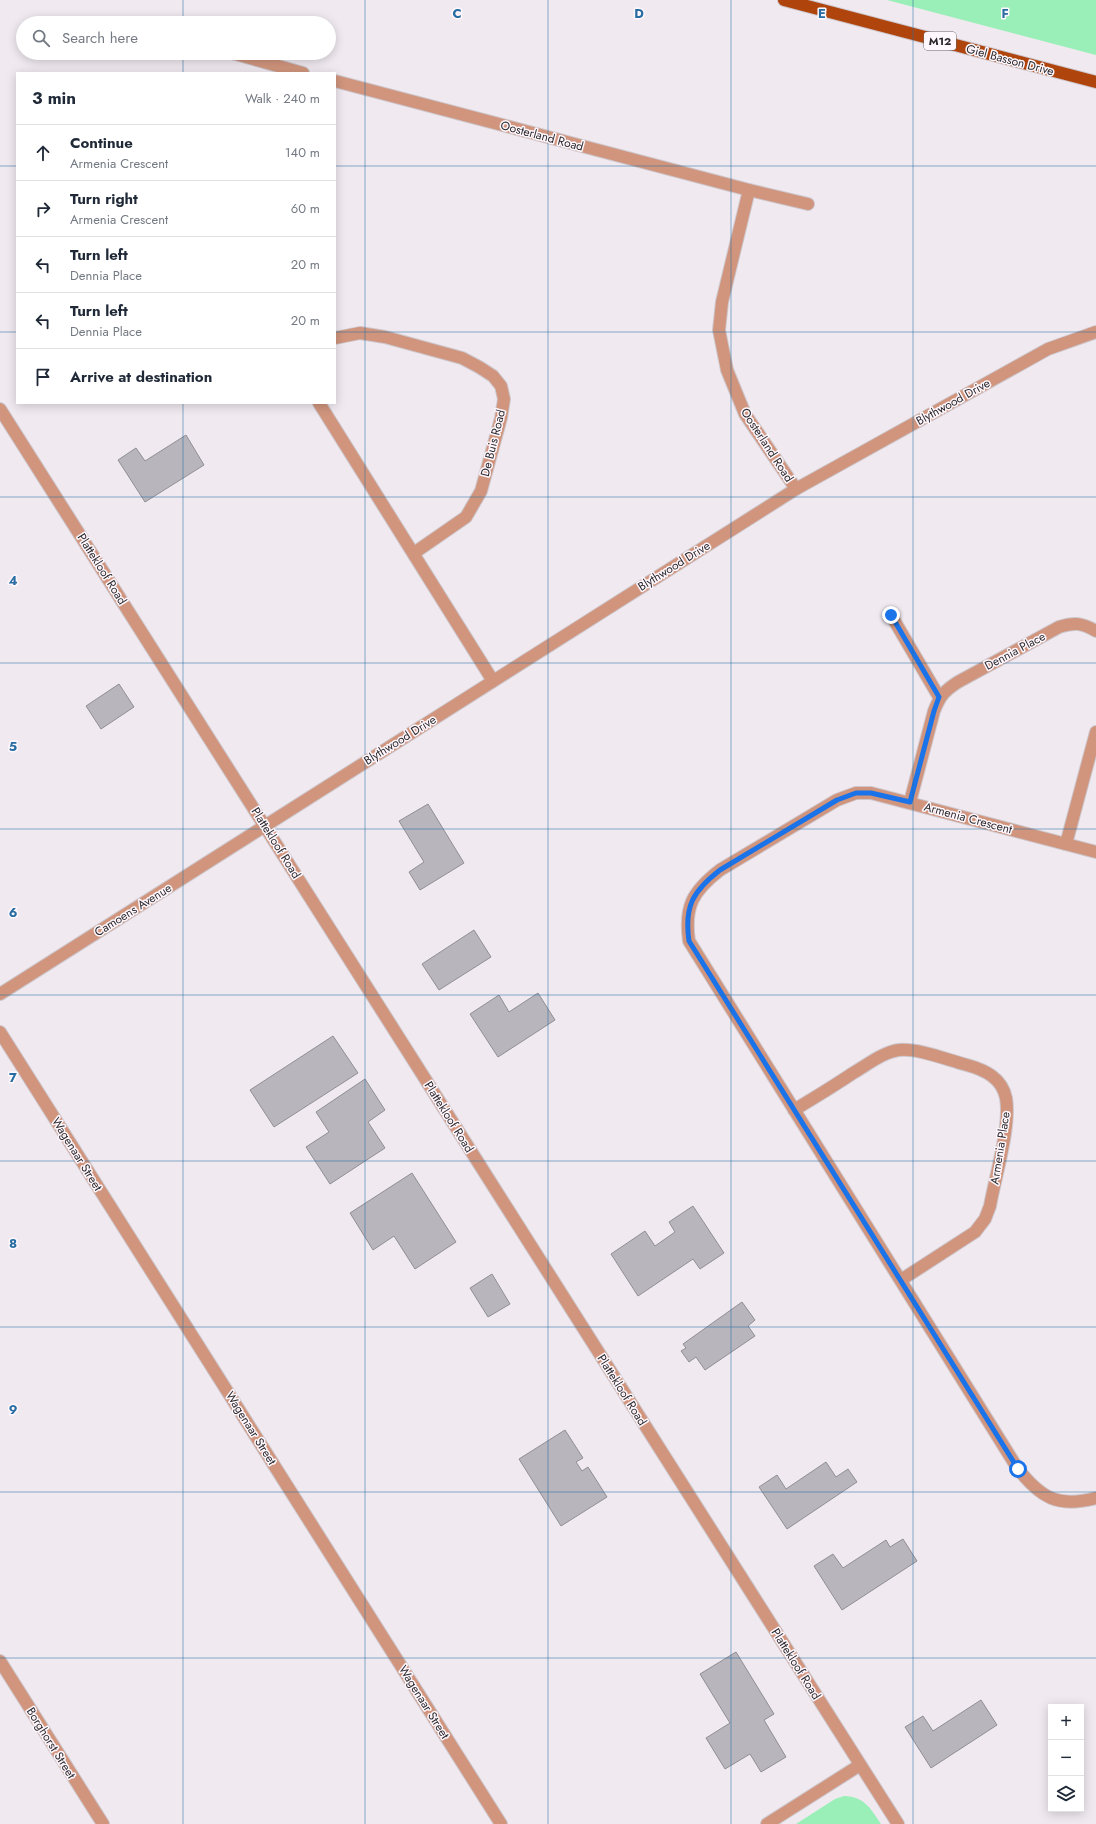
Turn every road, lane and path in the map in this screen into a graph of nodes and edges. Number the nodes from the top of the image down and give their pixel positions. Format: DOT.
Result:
graph roads {
  1 [pos="784,0"];
  2 [pos="246,60"];
  3 [pos="261,68"];
  4 [pos="295,72"];
  5 [pos="336,81"];
  6 [pos="1096,82"];
  7 [pos="749,190"];
  8 [pos="808,204"];
  9 [pos="1096,332"];
  10 [pos="336,338"];
  11 [pos="320,404"];
  12 [pos="0,409"];
  13 [pos="796,489"];
  14 [pos="414,553"];
  15 [pos="891,615"];
  16 [pos="1096,631"];
  17 [pos="493,681"];
  18 [pos="939,697"];
  19 [pos="1096,732"];
  20 [pos="910,802"];
  21 [pos="265,826"];
  22 [pos="1066,844"];
  23 [pos="1096,852"];
  24 [pos="0,994"];
  25 [pos="0,1032"];
  26 [pos="794,1110"];
  27 [pos="901,1280"];
  28 [pos="1096,1498"];
  29 [pos="0,1661"];
  30 [pos="860,1765"];
  31 [pos="103,1824"];
  32 [pos="501,1824"];
  33 [pos="767,1824"];
  34 [pos="898,1824"];
  1 -- 6 [label="main road, Giel Basson Drive / M12"];
  2 -- 3 [label="street"];
  3 -- 4 [label="street"];
  5 -- 7 [label="street, Oosterland Road"];
  7 -- 8 [label="street, Oosterland Road"];
  7 -- 13 [label="street, Oosterland Road"];
  9 -- 13 [label="street, Blythwood Drive"];
  10 -- 14 [label="street, De Buis Road"];
  11 -- 14 [label="street"];
  12 -- 21 [label="street, Plattekloof Road"];
  13 -- 17 [label="street, Blythwood Drive"];
  14 -- 17 [label="street"];
  15 -- 18 [label="street"];
  16 -- 18 [label="street, Dennia Place"];
  17 -- 21 [label="street, Blythwood Drive"];
  18 -- 20 [label="street"];
  19 -- 22 [label="street"];
  20 -- 22 [label="street, Armenia Crescent"];
  20 -- 26 [label="street, Armenia Crescent"];
  21 -- 24 [label="street, Camoens Avenue"];
  21 -- 30 [label="street, Plattekloof Road"];
  22 -- 23 [label="street, Armenia Crescent"];
  25 -- 32 [label="street, Wagenaar Street"];
  26 -- 27 [label="street, Armenia Crescent"];
  26 -- 27 [label="street, Armenia Place"];
  27 -- 28 [label="street, Armenia Crescent"];
  29 -- 31 [label="street, Borghorst Street"];
  30 -- 33 [label="street"];
  30 -- 34 [label="street, Plattekloof Road"];
}
